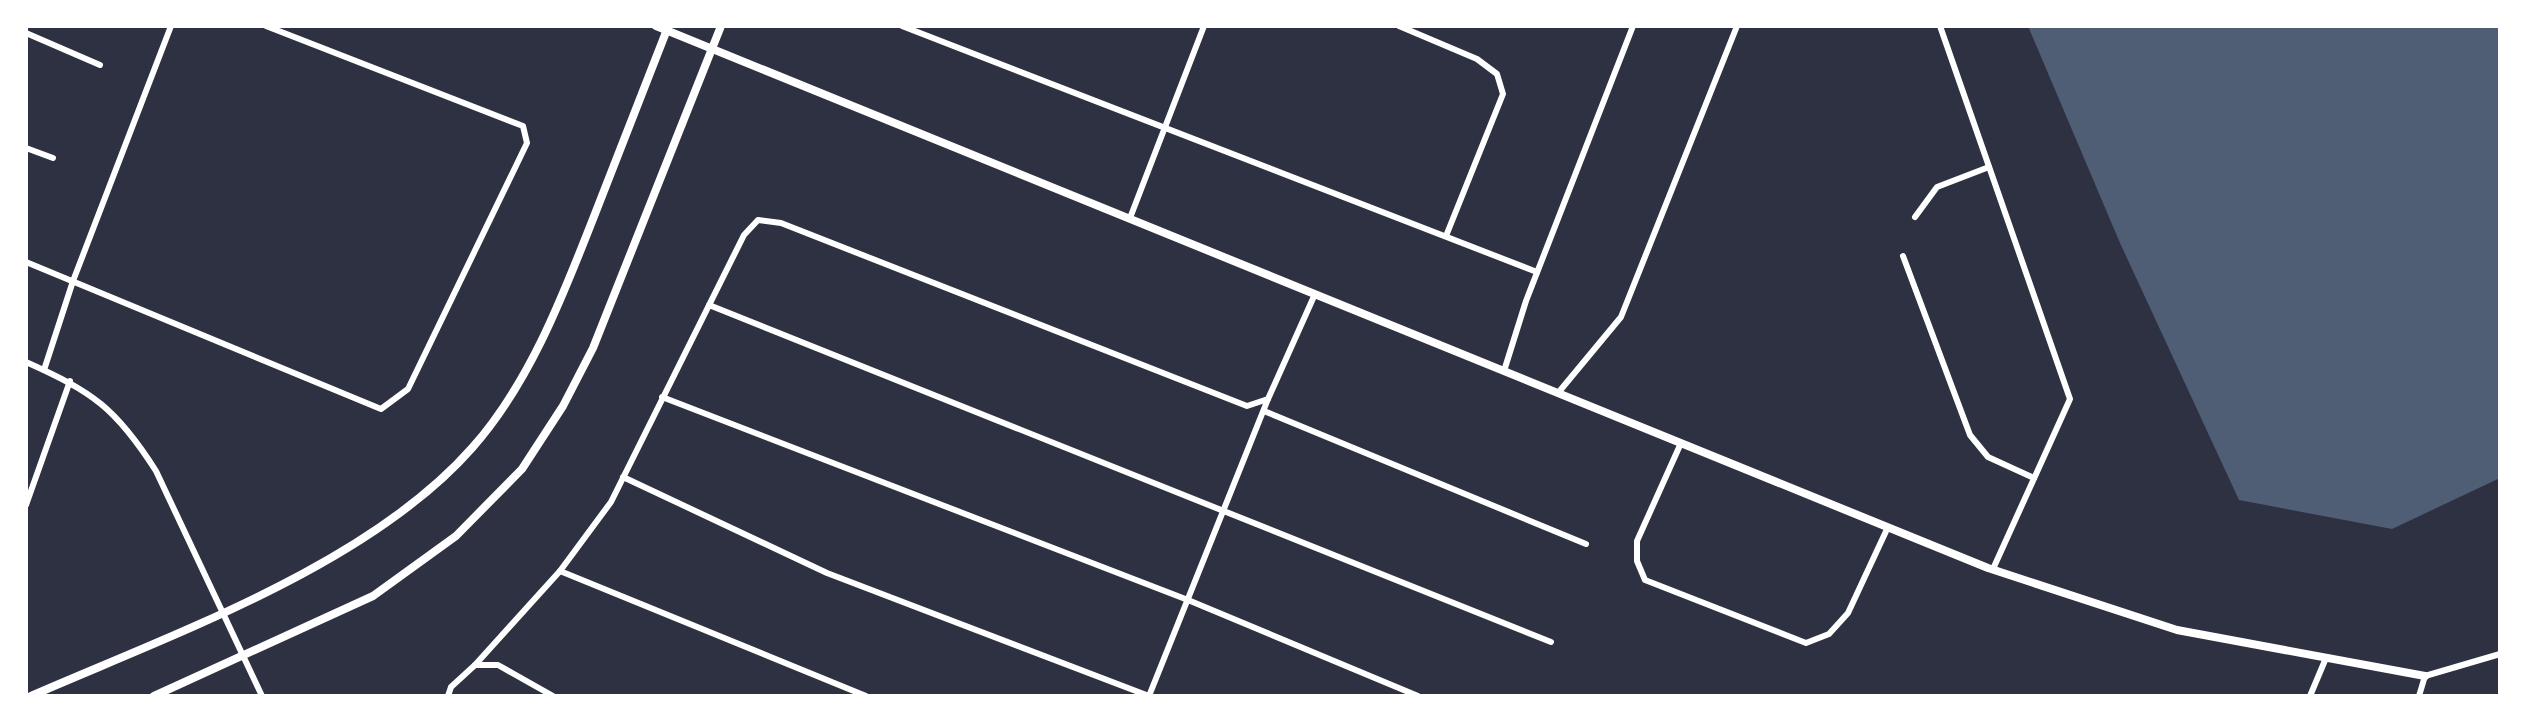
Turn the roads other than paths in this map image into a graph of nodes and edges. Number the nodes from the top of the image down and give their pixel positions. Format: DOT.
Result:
graph roads {
  1 [pos="171,26"];
  2 [pos="266,26"];
  3 [pos="656,26"];
  4 [pos="721,26"];
  5 [pos="902,26"];
  6 [pos="1204,26"];
  7 [pos="1399,26"];
  8 [pos="1633,26"];
  9 [pos="1737,26"];
  10 [pos="1940,26"];
  11 [pos="668,28"];
  12 [pos="26,33"];
  13 [pos="712,48"];
  14 [pos="100,65"];
  15 [pos="1165,127"];
  16 [pos="26,148"];
  17 [pos="53,158"];
  18 [pos="1989,167"];
  19 [pos="1915,217"];
  20 [pos="1130,218"];
  21 [pos="1446,236"];
  22 [pos="1903,256"];
  23 [pos="26,262"];
  24 [pos="1537,272"];
  25 [pos="73,281"];
  26 [pos="1315,294"];
  27 [pos="709,305"];
  28 [pos="26,362"];
  29 [pos="44,370"];
  30 [pos="1504,371"];
  31 [pos="70,381"];
  32 [pos="1558,393"];
  33 [pos="662,397"];
  34 [pos="1268,399"];
  35 [pos="1264,411"];
  36 [pos="1681,443"];
  37 [pos="623,477"];
  38 [pos="2034,478"];
  39 [pos="26,505"];
  40 [pos="1223,512"];
  41 [pos="1888,527"];
  42 [pos="1586,544"];
  43 [pos="1993,569"];
  44 [pos="560,571"];
  45 [pos="1188,600"];
  46 [pos="224,612"];
  47 [pos="1551,642"];
  48 [pos="2500,654"];
  49 [pos="244,656"];
  50 [pos="2326,658"];
  51 [pos="475,665"];
  52 [pos="2425,676"];
  53 [pos="31,696"];
  54 [pos="154,696"];
  55 [pos="262,696"];
  56 [pos="448,696"];
  57 [pos="553,696"];
  58 [pos="866,696"];
  59 [pos="1418,696"];
  60 [pos="2310,696"];
  61 [pos="2419,696"];
  1 -- 25 [label="lane"];
  2 -- 25 [label="lane"];
  3 -- 11 [label="street"];
  4 -- 13 [label="street"];
  5 -- 15 [label="lane"];
  6 -- 15 [label="lane"];
  7 -- 21 [label="lane"];
  8 -- 24 [label="lane"];
  9 -- 32 [label="lane"];
  10 -- 18 [label="lane"];
  11 -- 13 [label="street"];
  11 -- 46 [label="street"];
  12 -- 14 [label="lane"];
  13 -- 20 [label="street"];
  13 -- 49 [label="street"];
  15 -- 20 [label="lane"];
  15 -- 21 [label="lane"];
  16 -- 17 [label="lane"];
  18 -- 19 [label="lane"];
  18 -- 38 [label="lane"];
  20 -- 26 [label="street"];
  21 -- 24 [label="lane"];
  22 -- 38 [label="lane"];
  23 -- 25 [label="lane"];
  24 -- 30 [label="lane"];
  25 -- 29 [label="lane"];
  26 -- 30 [label="street"];
  26 -- 34 [label="lane"];
  27 -- 33 [label="lane"];
  27 -- 34 [label="lane"];
  27 -- 40 [label="lane"];
  28 -- 29 [label="lane"];
  29 -- 31 [label="lane"];
  30 -- 32 [label="street"];
  31 -- 39 [label="lane"];
  31 -- 46 [label="lane"];
  32 -- 36 [label="street"];
  33 -- 37 [label="lane"];
  33 -- 45 [label="lane"];
  34 -- 35 [label="lane"];
  35 -- 40 [label="lane"];
  35 -- 42 [label="lane"];
  36 -- 41 [label="street"];
  36 -- 41 [label="lane"];
  37 -- 44 [label="lane"];
  37 -- 45 [label="lane"];
  38 -- 43 [label="lane"];
  40 -- 45 [label="lane"];
  40 -- 47 [label="lane"];
  41 -- 43 [label="street"];
  43 -- 50 [label="street"];
  44 -- 51 [label="lane"];
  44 -- 58 [label="lane"];
  45 -- 59 [label="lane"];
  46 -- 49 [label="lane"];
  46 -- 53 [label="street"];
  48 -- 52 [label="lane"];
  49 -- 54 [label="street"];
  49 -- 55 [label="lane"];
  50 -- 52 [label="street"];
  50 -- 60 [label="lane"];
  51 -- 56 [label="lane"];
  51 -- 57 [label="lane"];
  52 -- 61 [label="lane"];
}
